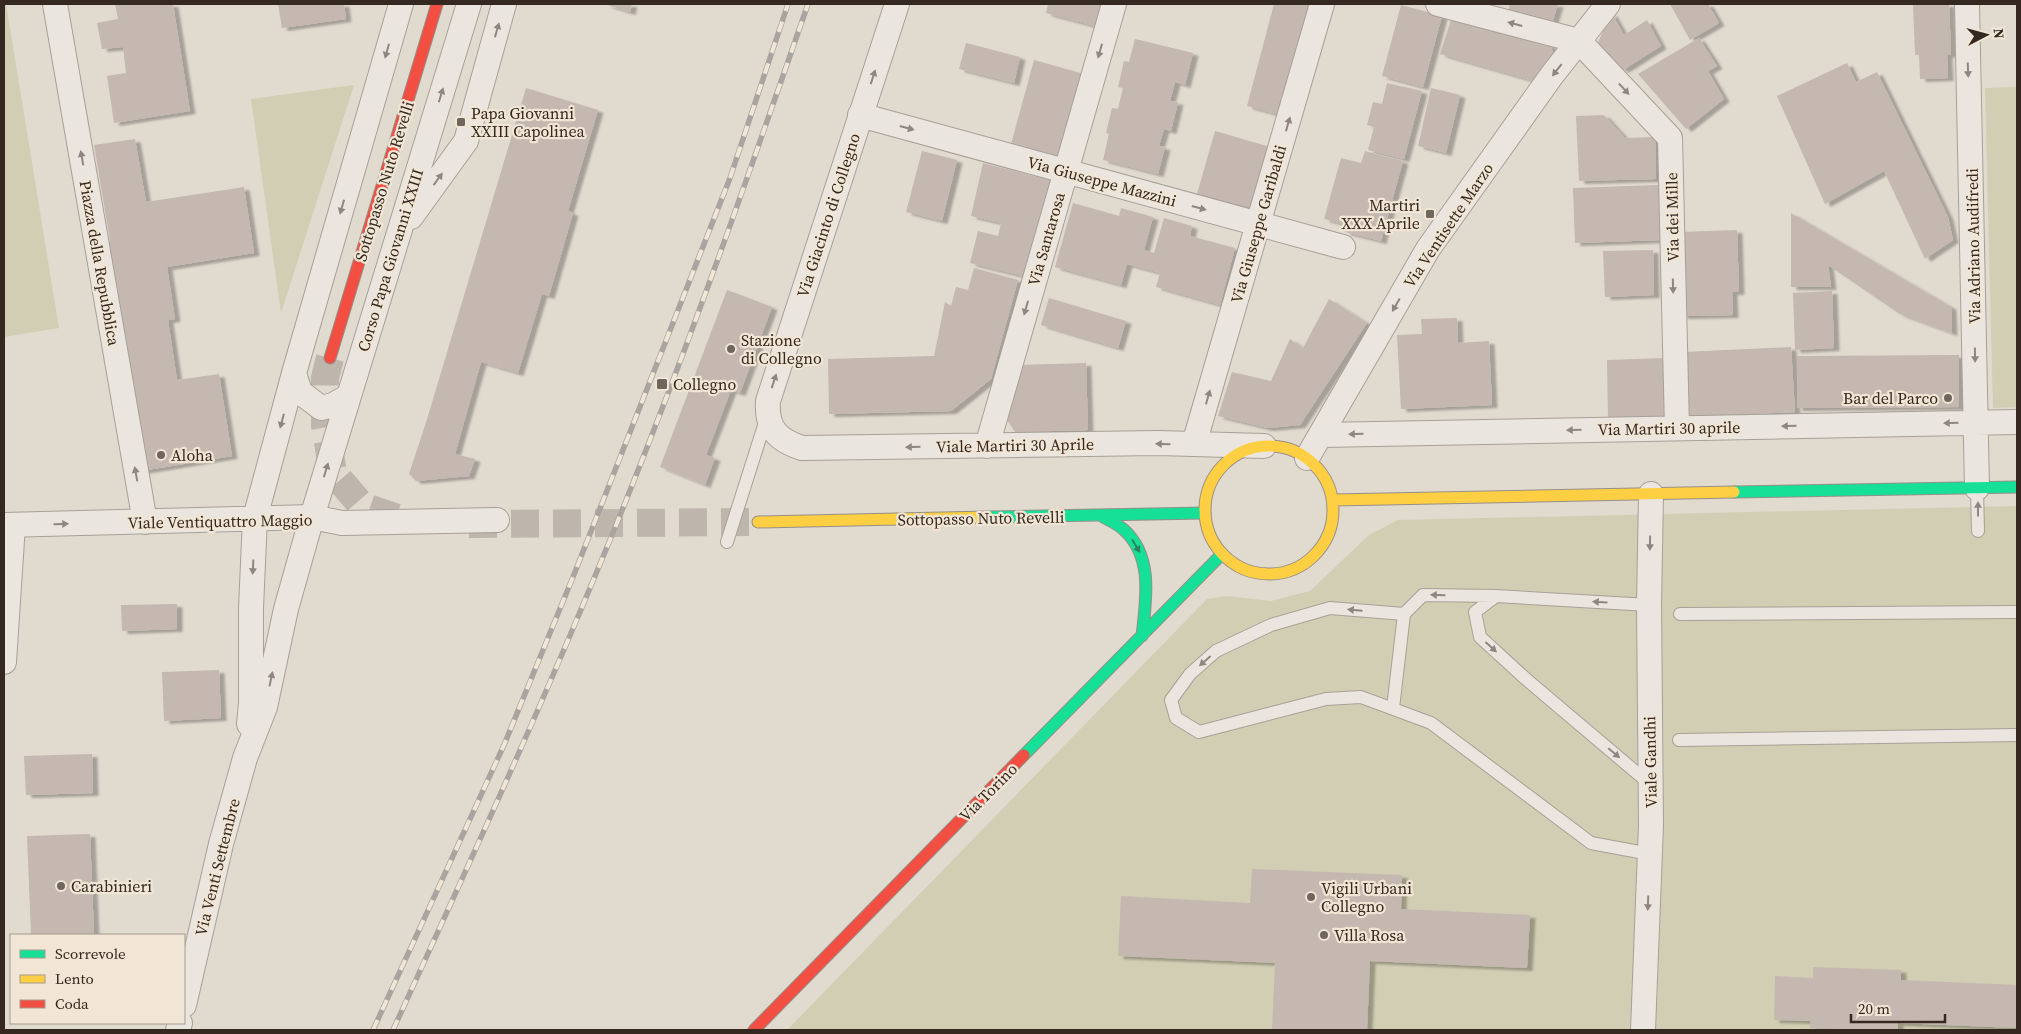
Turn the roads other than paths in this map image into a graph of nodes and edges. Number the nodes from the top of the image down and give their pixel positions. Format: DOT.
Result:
graph roads {
  1 [pos="55,4"];
  2 [pos="400,4"];
  3 [pos="469,4"];
  4 [pos="504,4"];
  5 [pos="897,4"];
  6 [pos="1114,4"];
  7 [pos="1322,4"];
  8 [pos="1438,4"];
  9 [pos="1608,4"];
  10 [pos="1966,4"];
  11 [pos="437,6"];
  12 [pos="1579,41"];
  13 [pos="860,115"];
  14 [pos="1065,171"];
  15 [pos="1258,225"];
  16 [pos="399,233"];
  17 [pos="1343,248"];
  18 [pos="330,358"];
  19 [pos="294,373"];
  20 [pos="349,396"];
  21 [pos="769,422"];
  22 [pos="1976,422"];
  23 [pos="2017,422"];
  24 [pos="1677,428"];
  25 [pos="1321,435"];
  26 [pos="1194,444"];
  27 [pos="987,446"];
  28 [pos="1264,446"];
  29 [pos="1307,458"];
  30 [pos="2017,487"];
  31 [pos="1977,488"];
  32 [pos="1651,494"];
  33 [pos="1333,500"];
  34 [pos="1205,513"];
  35 [pos="1100,515"];
  36 [pos="312,517"];
  37 [pos="255,518"];
  38 [pos="497,520"];
  39 [pos="144,522"];
  40 [pos="758,522"];
  41 [pos="8,525"];
  42 [pos="1978,531"];
  43 [pos="727,542"];
  44 [pos="1222,554"];
  45 [pos="1496,596"];
  46 [pos="1649,605"];
  47 [pos="2017,612"];
  48 [pos="1404,614"];
  49 [pos="1680,614"];
  50 [pos="1142,636"];
  51 [pos="4,662"];
  52 [pos="1393,708"];
  53 [pos="2017,735"];
  54 [pos="1679,740"];
  55 [pos="245,758"];
  56 [pos="1650,784"];
  57 [pos="1650,854"];
  58 [pos="185,1001"];
  59 [pos="754,1030"];
  60 [pos="1643,1030"];
  39 -- 1 [label="street, Piazza della Repubblica, one-way"];
  2 -- 19 [label="street, one-way"];
  16 -- 3 [label="street, Corso Papa Giovanni XXIII, one-way"];
  16 -- 4 [label="street, one-way"];
  13 -- 5 [label="street, Via Giacinto di Collegno, one-way"];
  6 -- 14 [label="street, Via Santarosa, one-way"];
  15 -- 7 [label="street, Via Giuseppe Garibaldi, one-way"];
  12 -- 8 [label="street, one-way"];
  9 -- 12 [label="street, Via Ventisette Marzo"];
  10 -- 22 [label="street, Via Adriano Audifredi, one-way"];
  11 -- 18 [label="street, Sottopasso Nuto Revelli"];
  12 -- 24 [label="street, Via dei Mille, one-way"];
  12 -- 25 [label="street, Via Ventisette Marzo, one-way"];
  13 -- 14 [label="street, Via Giuseppe Mazzini, one-way"];
  21 -- 13 [label="street, Via Giacinto di Collegno, one-way"];
  14 -- 15 [label="street, Via Giuseppe Mazzini, one-way"];
  14 -- 27 [label="street, Via Santarosa, one-way"];
  15 -- 17 [label="street, Via Giuseppe Mazzini"];
  26 -- 15 [label="street, Via Giuseppe Garibaldi, one-way"];
  16 -- 20 [label="street, Corso Papa Giovanni XXIII"];
  19 -- 20 [label="street"];
  19 -- 37 [label="street, one-way"];
  36 -- 20 [label="street, Corso Papa Giovanni XXIII, one-way"];
  27 -- 21 [label="street, Viale Martiri 30 Aprile, one-way"];
  21 -- 43 [label="lane"];
  22 -- 23 [label="street, Via Martiri 30 aprile"];
  22 -- 24 [label="street, Via Martiri 30 aprile, one-way"];
  22 -- 31 [label="street, Via Adriano Audifredi"];
  24 -- 25 [label="street, Via Martiri 30 aprile, one-way"];
  25 -- 29 [label="street, Via Ventisette Marzo"];
  26 -- 27 [label="street, Viale Martiri 30 Aprile, one-way"];
  26 -- 28 [label="street, Viale Martiri 30 Aprile"];
  28 -- 29 [label="street"];
  28 -- 34 [label="street"];
  29 -- 33 [label="street"];
  30 -- 31 [label="street"];
  31 -- 32 [label="street"];
  42 -- 31 [label="lane, one-way"];
  32 -- 33 [label="street"];
  32 -- 46 [label="street, Viale Gandhi, one-way"];
  33 -- 44 [label="street"];
  34 -- 35 [label="street, Sottopasso Nuto Revelli"];
  34 -- 44 [label="street"];
  35 -- 40 [label="street, Sottopasso Nuto Revelli"];
  35 -- 50 [label="street, one-way"];
  36 -- 37 [label="street, Viale Ventiquattro Maggio"];
  36 -- 38 [label="street, Viale Ventiquattro Maggio"];
  55 -- 36 [label="street, Via Venti Settembre, one-way"];
  37 -- 39 [label="street, Viale Ventiquattro Maggio"];
  37 -- 55 [label="street, Via Venti Settembre, one-way"];
  41 -- 39 [label="street, Viale Ventiquattro Maggio, one-way"];
  41 -- 51 [label="street"];
  44 -- 50 [label="street, Via Torino"];
  46 -- 45 [label="lane, one-way"];
  45 -- 48 [label="lane, one-way"];
  45 -- 56 [label="lane, one-way"];
  46 -- 56 [label="street, Viale Gandhi"];
  47 -- 49 [label="lane"];
  48 -- 52 [label="lane"];
  48 -- 52 [label="lane, one-way"];
  50 -- 59 [label="street, Via Torino"];
  52 -- 57 [label="lane"];
  53 -- 54 [label="lane"];
  55 -- 58 [label="street, Via Venti Settembre"];
  56 -- 57 [label="street, Viale Gandhi"];
  57 -- 60 [label="street, Viale Gandhi, one-way"];
}
